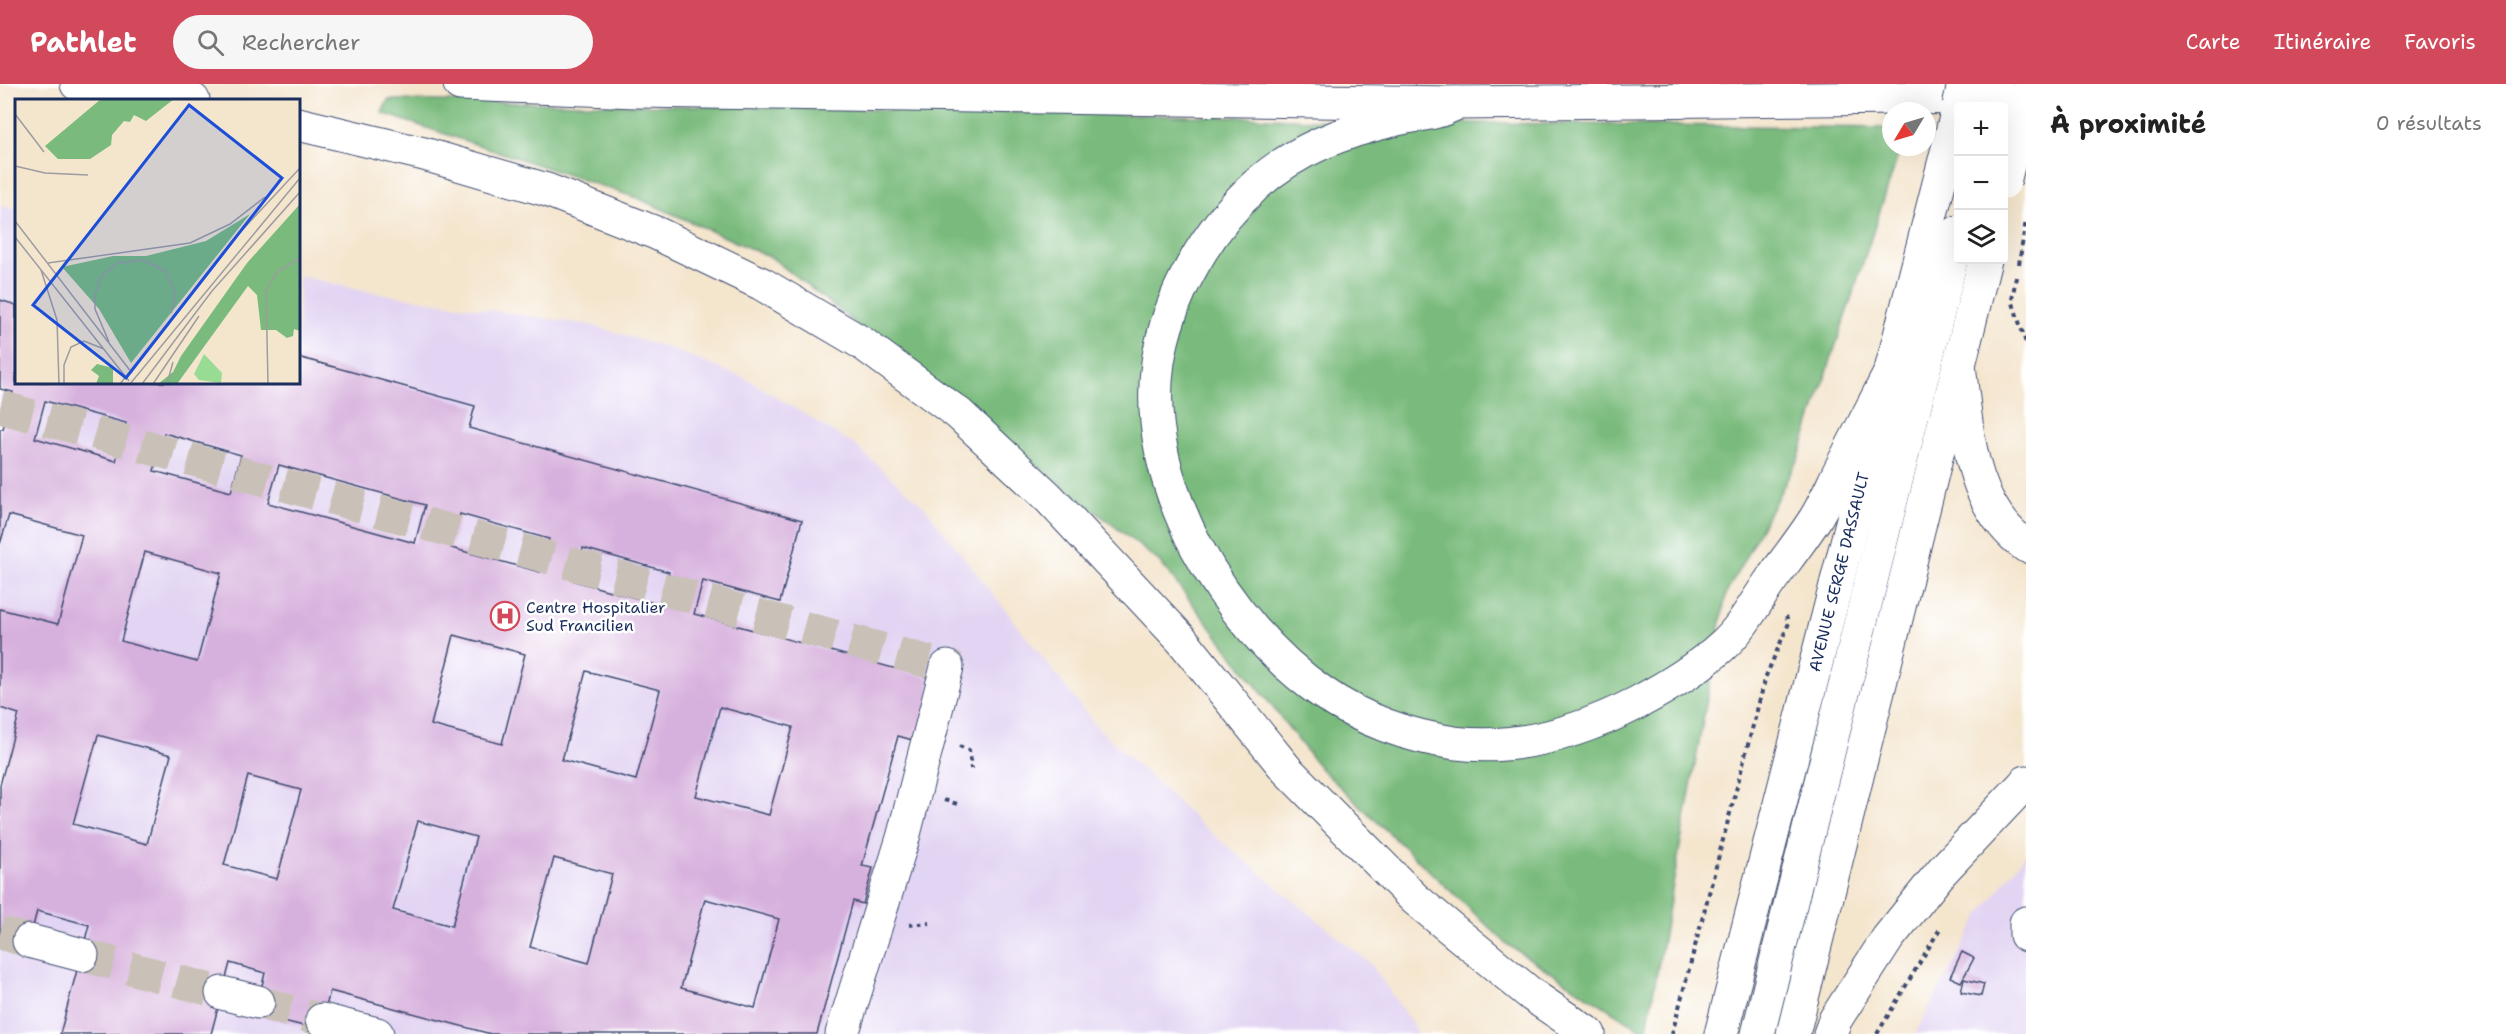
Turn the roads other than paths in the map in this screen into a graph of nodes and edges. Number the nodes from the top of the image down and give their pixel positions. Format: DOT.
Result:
graph roads {
  1 [pos="77,84"];
  2 [pos="460,84"];
  3 [pos="1965,84"];
  4 [pos="1995,84"];
  5 [pos="2026,95"];
  6 [pos="186,99"];
  7 [pos="1960,102"];
  8 [pos="1991,102"];
  9 [pos="1457,103"];
  10 [pos="300,124"];
  11 [pos="1954,129"];
  12 [pos="2008,166"];
  13 [pos="1954,252"];
  14 [pos="1984,264"];
  15 [pos="1959,366"];
  16 [pos="1891,371"];
  17 [pos="2026,546"];
  18 [pos="947,667"];
  19 [pos="2026,782"];
  20 [pos="2026,923"];
  21 [pos="2026,935"];
  22 [pos="29,941"];
  23 [pos="82,955"];
  24 [pos="222,993"];
  25 [pos="258,1002"];
  26 [pos="322,1020"];
  27 [pos="376,1034"];
  28 [pos="842,1034"];
  29 [pos="1589,1034"];
  30 [pos="1721,1034"];
  31 [pos="1758,1034"];
  32 [pos="1793,1034"];
  33 [pos="1830,1034"];
  1 -- 6 [label="main road"];
  2 -- 9 [label="main road"];
  3 -- 7 [label="main road, AVENUE SERGE DASSAULT, bridge"];
  4 -- 8 [label="main road, bridge"];
  5 -- 9 [label="main road"];
  5 -- 12 [label="main road, bridge"];
  9 -- 16 [label="main road"];
  10 -- 29 [label="main road"];
  11 -- 16 [label="main road, AVENUE SERGE DASSAULT"];
  13 -- 31 [label="main road"];
  14 -- 15 [label="main road"];
  15 -- 17 [label="main road"];
  15 -- 32 [label="main road"];
  16 -- 30 [label="main road, AVENUE SERGE DASSAULT"];
  18 -- 28 [label="main road"];
  19 -- 33 [label="main road"];
  20 -- 21 [label="main road"];
  22 -- 23 [label="main road"];
  24 -- 25 [label="main road"];
  26 -- 27 [label="main road"];
}
